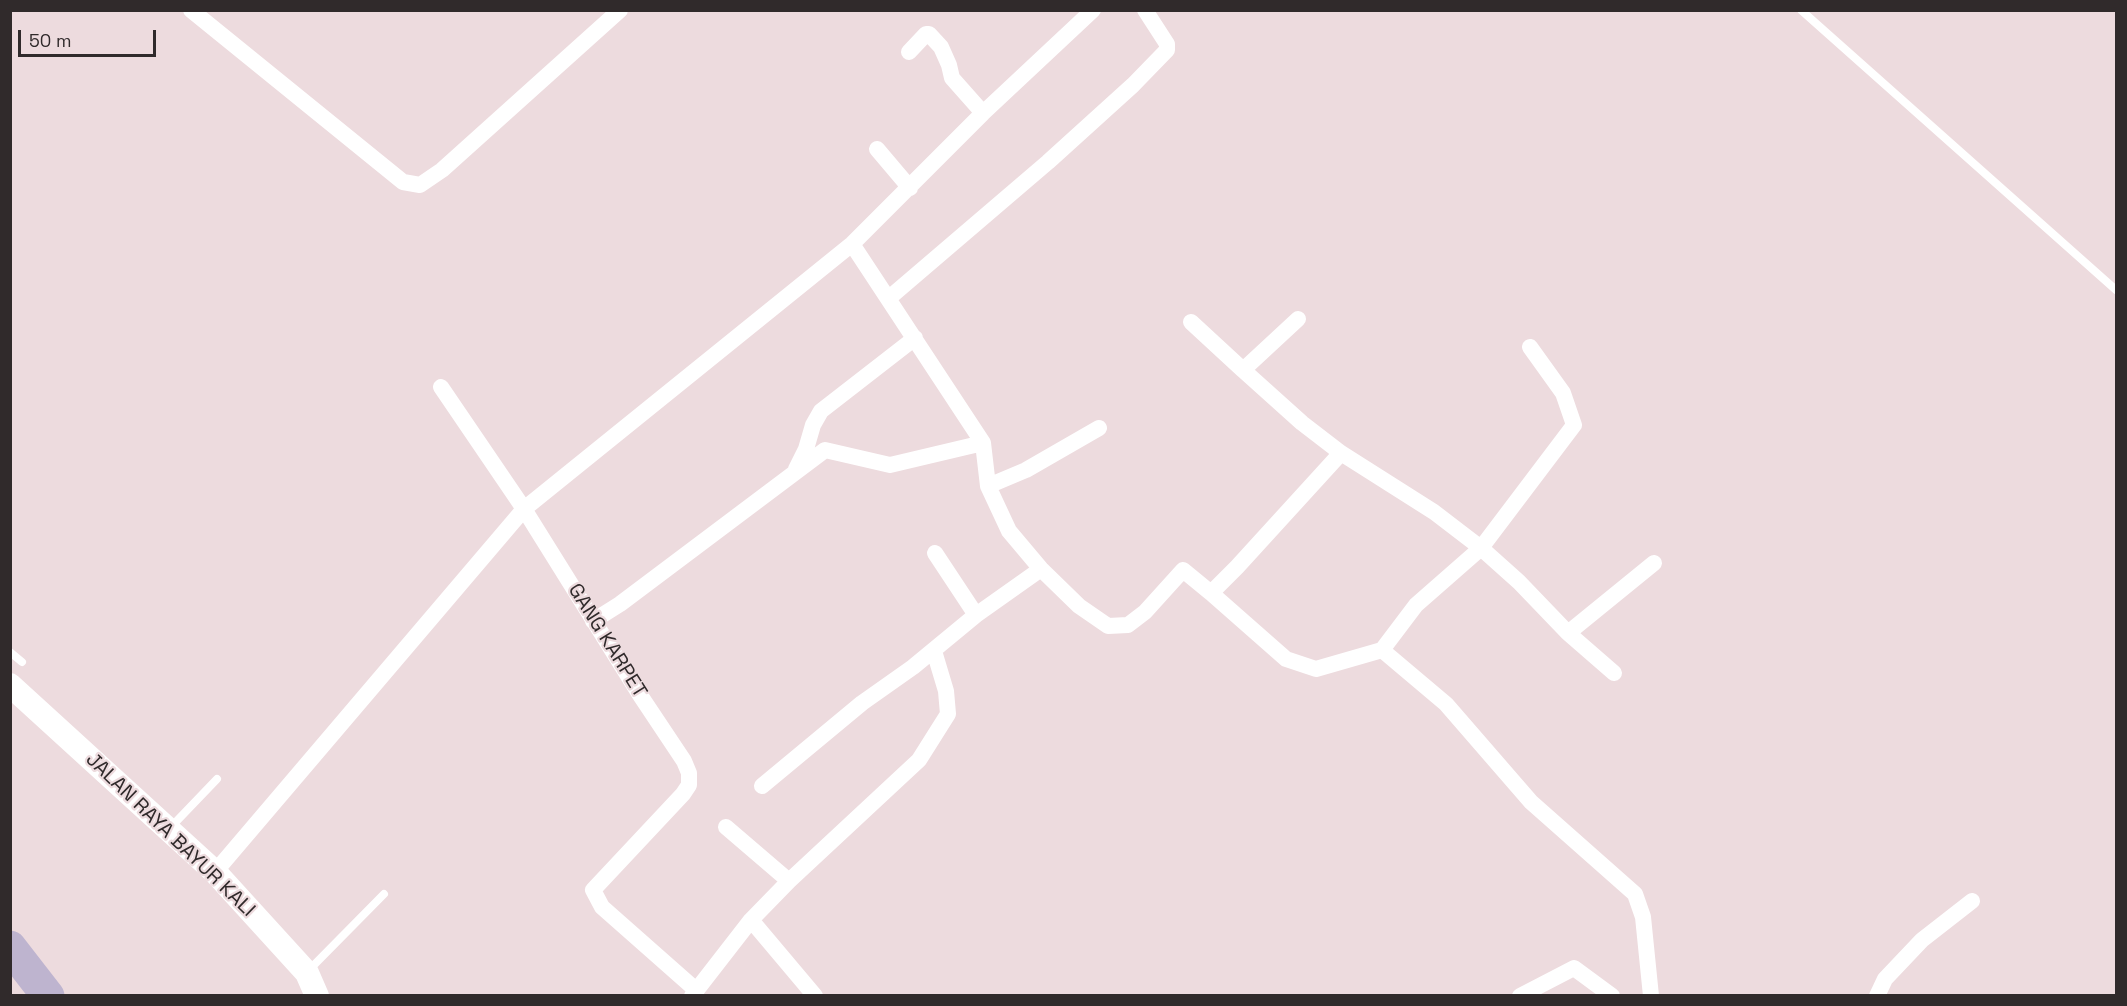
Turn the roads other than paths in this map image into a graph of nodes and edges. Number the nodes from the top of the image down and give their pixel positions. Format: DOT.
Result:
graph roads {
  1 [pos="191,10"];
  2 [pos="620,10"];
  3 [pos="1093,10"];
  4 [pos="1145,10"];
  5 [pos="1801,10"];
  6 [pos="909,52"];
  7 [pos="983,113"];
  8 [pos="877,149"];
  9 [pos="910,188"];
  10 [pos="852,244"];
  11 [pos="2116,290"];
  12 [pos="889,298"];
  13 [pos="1298,320"];
  14 [pos="1191,322"];
  15 [pos="915,338"];
  16 [pos="1530,347"];
  17 [pos="1243,370"];
  18 [pos="441,387"];
  19 [pos="1099,428"];
  20 [pos="983,443"];
  21 [pos="1341,453"];
  22 [pos="795,472"];
  23 [pos="988,486"];
  24 [pos="524,509"];
  25 [pos="1482,548"];
  26 [pos="935,553"];
  27 [pos="1654,563"];
  28 [pos="1041,569"];
  29 [pos="1199,583"];
  30 [pos="976,615"];
  31 [pos="593,621"];
  32 [pos="1568,633"];
  33 [pos="1382,650"];
  34 [pos="934,651"];
  35 [pos="10,652"];
  36 [pos="22,662"];
  37 [pos="1614,673"];
  38 [pos="10,685"];
  39 [pos="217,778"];
  40 [pos="762,786"];
  41 [pos="726,827"];
  42 [pos="169,830"];
  43 [pos="215,872"];
  44 [pos="789,881"];
  45 [pos="384,894"];
  46 [pos="1972,901"];
  47 [pos="751,920"];
  48 [pos="307,973"];
  49 [pos="694,993"];
  50 [pos="317,996"];
  51 [pos="815,996"];
  52 [pos="1520,996"];
  53 [pos="1612,996"];
  54 [pos="1651,996"];
  55 [pos="1877,996"];
  1 -- 2 [label="street"];
  3 -- 7 [label="street"];
  4 -- 12 [label="street"];
  5 -- 11 [label="lane"];
  6 -- 7 [label="street"];
  7 -- 9 [label="street"];
  8 -- 9 [label="street"];
  9 -- 10 [label="street"];
  10 -- 12 [label="street"];
  10 -- 24 [label="street"];
  12 -- 15 [label="street"];
  13 -- 17 [label="street"];
  14 -- 17 [label="street"];
  15 -- 20 [label="street"];
  15 -- 22 [label="street"];
  16 -- 25 [label="street"];
  17 -- 21 [label="street"];
  18 -- 24 [label="street, GANG KARPET"];
  19 -- 23 [label="street"];
  20 -- 22 [label="street"];
  20 -- 23 [label="street"];
  21 -- 25 [label="street"];
  21 -- 29 [label="street"];
  22 -- 31 [label="street"];
  23 -- 28 [label="street"];
  24 -- 31 [label="street, GANG KARPET"];
  24 -- 43 [label="street"];
  25 -- 32 [label="street"];
  25 -- 33 [label="street"];
  26 -- 30 [label="street"];
  27 -- 32 [label="street"];
  28 -- 29 [label="street"];
  28 -- 30 [label="street"];
  29 -- 33 [label="street"];
  30 -- 34 [label="street"];
  31 -- 49 [label="street, GANG KARPET"];
  32 -- 37 [label="street"];
  33 -- 54 [label="street"];
  34 -- 40 [label="street"];
  34 -- 44 [label="street"];
  35 -- 36 [label="lane"];
  38 -- 42 [label="street, JALAN RAYA BAYUR KALI"];
  39 -- 42 [label="lane"];
  41 -- 44 [label="street"];
  42 -- 43 [label="street, JALAN RAYA BAYUR KALI"];
  43 -- 48 [label="street, JALAN RAYA BAYUR KALI"];
  44 -- 47 [label="street"];
  45 -- 48 [label="lane"];
  46 -- 55 [label="street"];
  47 -- 49 [label="street"];
  47 -- 51 [label="street"];
  48 -- 50 [label="street, JALAN RAYA BAYUR KALI"];
  52 -- 53 [label="street"];
}
